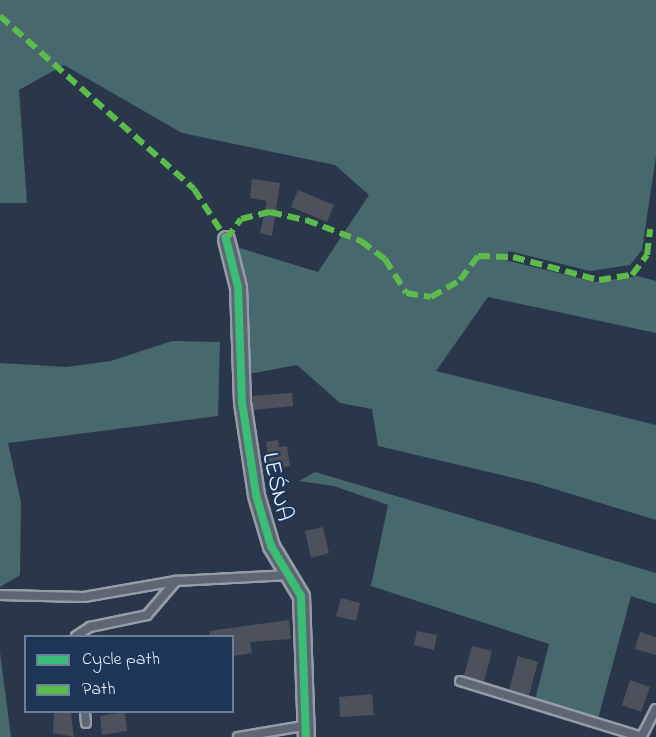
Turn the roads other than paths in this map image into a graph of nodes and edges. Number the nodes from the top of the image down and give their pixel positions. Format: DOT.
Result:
graph roads {
  1 [pos="226,239"];
  2 [pos="291,575"];
  3 [pos="176,581"];
  4 [pos="0,595"];
  5 [pos="78,635"];
  6 [pos="460,681"];
  7 [pos="656,709"];
  8 [pos="85,713"];
  9 [pos="86,723"];
  10 [pos="305,732"];
  11 [pos="238,737"];
  12 [pos="642,737"];
  1 -- 2 [label="street, LEŚNA"];
  2 -- 3 [label="lane"];
  2 -- 10 [label="street, LEŚNA"];
  3 -- 4 [label="lane"];
  3 -- 5 [label="lane"];
  6 -- 12 [label="lane"];
  7 -- 12 [label="lane"];
  8 -- 9 [label="lane"];
  10 -- 11 [label="lane"];
}
